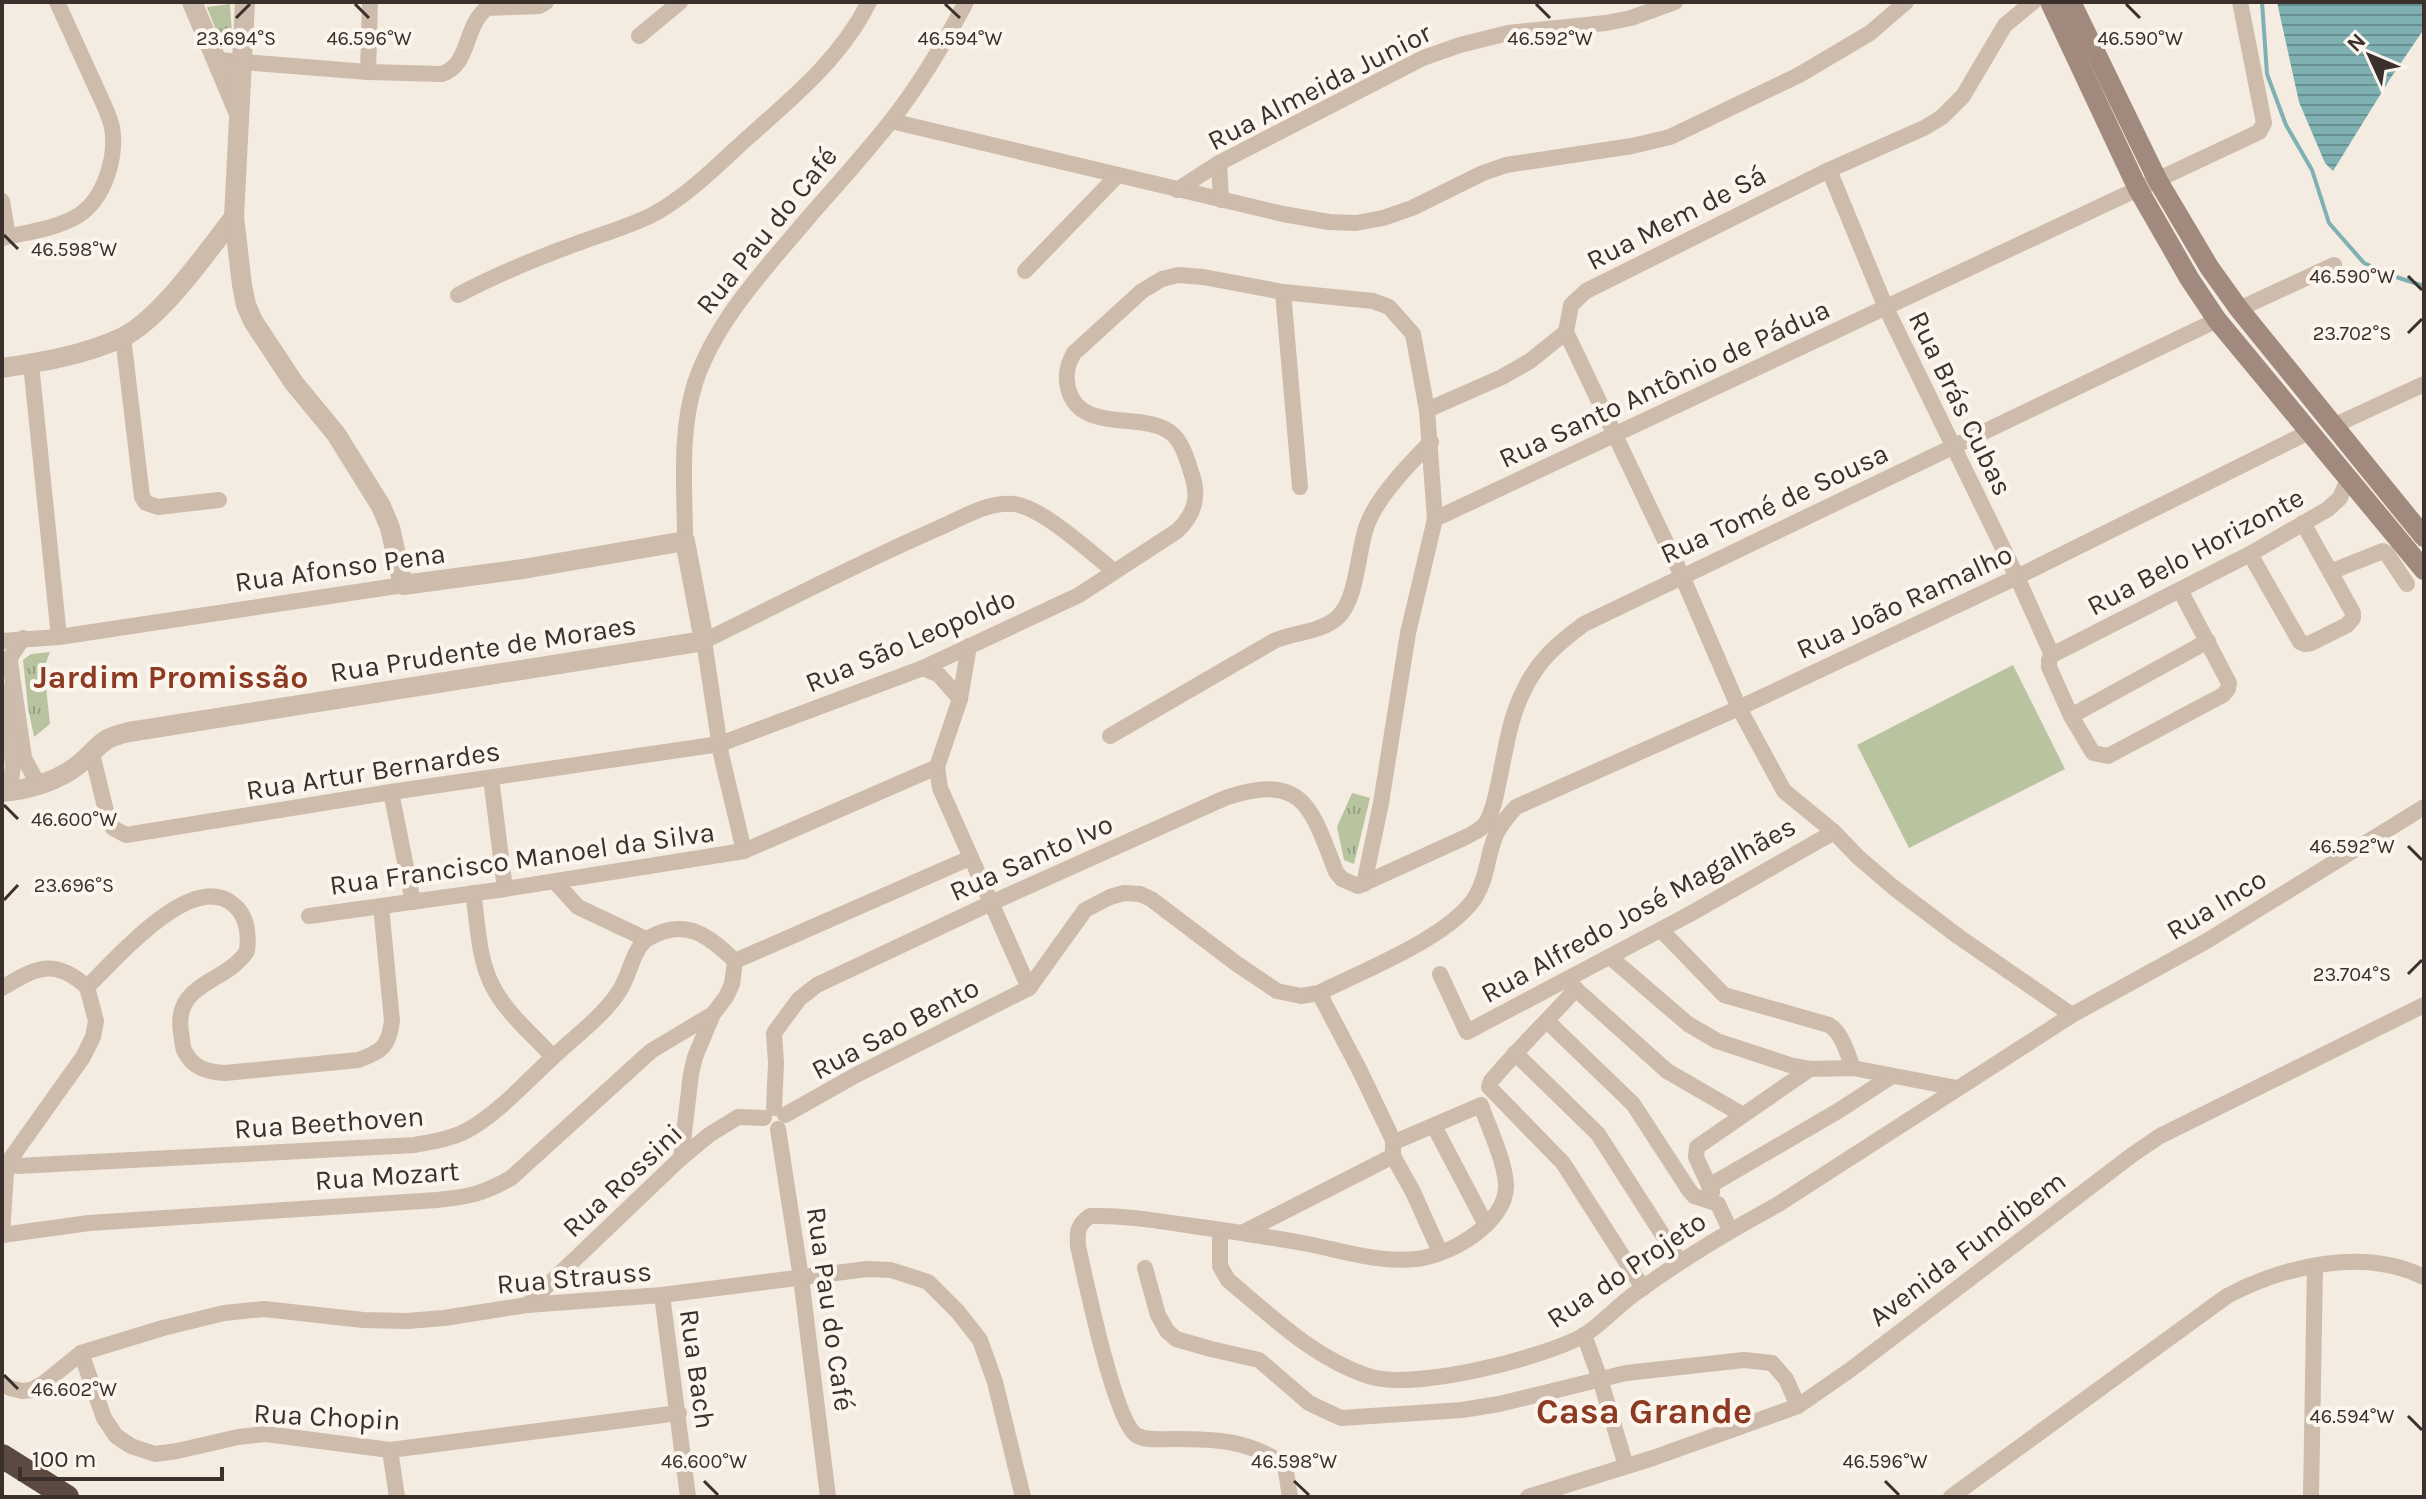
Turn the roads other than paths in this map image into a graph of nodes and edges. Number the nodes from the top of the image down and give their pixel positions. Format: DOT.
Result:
graph roads {
  1 [pos="57,2"];
  2 [pos="192,2"];
  3 [pos="245,2"];
  4 [pos="370,2"];
  5 [pos="546,2"];
  6 [pos="680,2"];
  7 [pos="869,2"];
  8 [pos="966,2"];
  9 [pos="1641,2"];
  10 [pos="1675,2"];
  11 [pos="1906,2"];
  12 [pos="2033,2"];
  13 [pos="2050,2"];
  14 [pos="2071,2"];
  15 [pos="2240,2"];
  16 [pos="1631,18"];
  17 [pos="639,36"];
  18 [pos="218,60"];
  19 [pos="244,63"];
  20 [pos="368,72"];
  21 [pos="239,115"];
  22 [pos="891,121"];
  23 [pos="1219,163"];
  24 [pos="1829,170"];
  25 [pos="1117,176"];
  26 [pos="2148,185"];
  27 [pos="1177,190"];
  28 [pos="1221,200"];
  29 [pos="2,201"];
  30 [pos="234,217"];
  31 [pos="5,237"];
  32 [pos="2334,265"];
  33 [pos="1025,271"];
  34 [pos="1283,292"];
  35 [pos="458,295"];
  36 [pos="1886,308"];
  37 [pos="2239,309"];
  38 [pos="2217,320"];
  39 [pos="1566,332"];
  40 [pos="123,337"];
  41 [pos="31,364"];
  42 [pos="2,368"];
  43 [pos="2424,384"];
  44 [pos="1427,410"];
  45 [pos="2333,426"];
  46 [pos="2309,432"];
  47 [pos="1614,435"];
  48 [pos="1431,442"];
  49 [pos="1954,446"];
  50 [pos="2348,479"];
  51 [pos="1300,487"];
  52 [pos="219,500"];
  53 [pos="1435,519"];
  54 [pos="2303,523"];
  55 [pos="2424,535"];
  56 [pos="685,541"];
  57 [pos="2250,554"];
  58 [pos="2424,570"];
  59 [pos="1114,571"];
  60 [pos="2330,572"];
  61 [pos="1682,576"];
  62 [pos="2017,577"];
  63 [pos="2407,584"];
  64 [pos="403,585"];
  65 [pos="2180,590"];
  66 [pos="59,637"];
  67 [pos="23,638"];
  68 [pos="2,641"];
  69 [pos="704,641"];
  70 [pos="2208,641"];
  71 [pos="969,646"];
  72 [pos="2052,655"];
  73 [pos="923,668"];
  74 [pos="2,691"];
  75 [pos="960,699"];
  76 [pos="1739,708"];
  77 [pos="2071,716"];
  78 [pos="1110,736"];
  79 [pos="720,744"];
  80 [pos="92,754"];
  81 [pos="937,767"];
  82 [pos="491,778"];
  83 [pos="38,784"];
  84 [pos="6,792"];
  85 [pos="391,792"];
  86 [pos="1497,792"];
  87 [pos="1516,807"];
  88 [pos="2424,807"];
  89 [pos="1834,832"];
  90 [pos="1466,837"];
  91 [pos="744,851"];
  92 [pos="970,858"];
  93 [pos="1488,869"];
  94 [pos="555,882"];
  95 [pos="1361,885"];
  96 [pos="505,889"];
  97 [pos="473,893"];
  98 [pos="413,902"];
  99 [pos="991,903"];
  100 [pos="381,906"];
  101 [pos="309,916"];
  102 [pos="1661,930"];
  103 [pos="646,939"];
  104 [pos="1610,957"];
  105 [pos="735,961"];
  106 [pos="1440,974"];
  107 [pos="1571,984"];
  108 [pos="87,987"];
  109 [pos="2,988"];
  110 [pos="1029,988"];
  111 [pos="1319,993"];
  112 [pos="2424,1005"];
  113 [pos="713,1014"];
  114 [pos="2072,1015"];
  115 [pos="1547,1021"];
  116 [pos="1515,1053"];
  117 [pos="553,1057"];
  118 [pos="1853,1068"];
  119 [pos="1810,1069"];
  120 [pos="1892,1076"];
  121 [pos="1957,1088"];
  122 [pos="687,1115"];
  123 [pos="1743,1115"];
  124 [pos="775,1118"];
  125 [pos="1434,1126"];
  126 [pos="709,1135"];
  127 [pos="1393,1148"];
  128 [pos="681,1158"];
  129 [pos="8,1167"];
  130 [pos="1709,1186"];
  131 [pos="1718,1204"];
  132 [pos="1486,1225"];
  133 [pos="1220,1230"];
  134 [pos="1730,1230"];
  135 [pos="1243,1232"];
  136 [pos="2,1235"];
  137 [pos="1440,1252"];
  138 [pos="1680,1262"];
  139 [pos="2315,1266"];
  140 [pos="1145,1268"];
  141 [pos="2424,1277"];
  142 [pos="801,1278"];
  143 [pos="1643,1288"];
  144 [pos="662,1295"];
  145 [pos="527,1305"];
  146 [pos="1584,1335"];
  147 [pos="81,1353"];
  148 [pos="1600,1379"];
  149 [pos="2,1383"];
  150 [pos="1798,1406"];
  151 [pos="679,1413"];
  152 [pos="390,1450"];
  153 [pos="2,1456"];
  154 [pos="1626,1466"];
  155 [pos="67,1497"];
  156 [pos="397,1497"];
  157 [pos="688,1497"];
  158 [pos="828,1497"];
  159 [pos="1023,1497"];
  160 [pos="1290,1497"];
  161 [pos="1528,1497"];
  162 [pos="1951,1497"];
  163 [pos="2311,1497"];
  1 -- 31 [label="street"];
  2 -- 18 [label="street"];
  3 -- 19 [label="street"];
  4 -- 20 [label="street"];
  5 -- 20 [label="street"];
  6 -- 17 [label="street"];
  7 -- 35 [label="street"];
  8 -- 22 [label="street, Rua Pau do Café"];
  9 -- 16 [label="street"];
  10 -- 16 [label="street, Rua Almeida Junior"];
  11 -- 28 [label="street"];
  12 -- 24 [label="street, Rua Mem de Sá"];
  13 -- 26 [label="main road"];
  14 -- 26 [label="main road"];
  15 -- 26 [label="street, Rua Santo Antônio de Pádua"];
  16 -- 23 [label="street, Rua Almeida Junior"];
  18 -- 19 [label="street"];
  18 -- 21 [label="street"];
  19 -- 20 [label="street"];
  19 -- 21 [label="street"];
  21 -- 30 [label="street"];
  22 -- 25 [label="street"];
  22 -- 56 [label="street, Rua Pau do Café"];
  23 -- 27 [label="street, Rua Almeida Junior"];
  23 -- 28 [label="street"];
  24 -- 36 [label="street, Rua Brás Cubas"];
  24 -- 39 [label="street, Rua Mem de Sá"];
  25 -- 27 [label="street"];
  25 -- 33 [label="street"];
  26 -- 36 [label="street, Rua Santo Antônio de Pádua"];
  26 -- 37 [label="main road"];
  26 -- 38 [label="main road"];
  27 -- 28 [label="street"];
  29 -- 31 [label="street"];
  30 -- 40 [label="street"];
  30 -- 64 [label="street"];
  32 -- 37 [label="street"];
  34 -- 44 [label="street"];
  34 -- 51 [label="street"];
  34 -- 59 [label="street, Rua São Leopoldo"];
  36 -- 47 [label="street, Rua Santo Antônio de Pádua"];
  36 -- 49 [label="street, Rua Brás Cubas"];
  37 -- 45 [label="main road"];
  38 -- 46 [label="main road"];
  38 -- 49 [label="street, Rua Tomé de Sousa"];
  39 -- 44 [label="street"];
  39 -- 47 [label="street"];
  40 -- 41 [label="street"];
  40 -- 52 [label="street"];
  41 -- 42 [label="street"];
  41 -- 66 [label="street"];
  43 -- 45 [label="street"];
  44 -- 48 [label="street"];
  45 -- 55 [label="main road"];
  46 -- 50 [label="main road"];
  46 -- 62 [label="street, Rua João Ramalho"];
  47 -- 53 [label="street, Rua Santo Antônio de Pádua"];
  47 -- 61 [label="street"];
  48 -- 53 [label="street"];
  48 -- 78 [label="street"];
  49 -- 61 [label="street, Rua Tomé de Sousa"];
  49 -- 62 [label="street, Rua Brás Cubas"];
  50 -- 54 [label="street, Rua Belo Horizonte"];
  50 -- 58 [label="main road"];
  53 -- 95 [label="street"];
  54 -- 57 [label="street, Rua Belo Horizonte"];
  54 -- 60 [label="street"];
  56 -- 64 [label="street, Rua Afonso Pena"];
  56 -- 69 [label="street, Rua Pau do Café"];
  57 -- 60 [label="street"];
  57 -- 65 [label="street, Rua Belo Horizonte"];
  59 -- 69 [label="street"];
  59 -- 71 [label="street, Rua São Leopoldo"];
  60 -- 63 [label="street"];
  61 -- 76 [label="street"];
  61 -- 86 [label="street, Rua Tomé de Sousa"];
  62 -- 72 [label="street, Rua Brás Cubas"];
  62 -- 76 [label="street, Rua João Ramalho"];
  64 -- 66 [label="street, Rua Afonso Pena"];
  65 -- 70 [label="street"];
  65 -- 72 [label="street, Rua Belo Horizonte"];
  66 -- 67 [label="street, Rua Afonso Pena"];
  67 -- 68 [label="street, Rua Afonso Pena"];
  67 -- 83 [label="street"];
  69 -- 79 [label="street, Rua Pau do Café"];
  69 -- 80 [label="street, Rua Prudente de Moraes"];
  70 -- 77 [label="street"];
  70 -- 77 [label="street, Rua Brás Cubas"];
  71 -- 73 [label="street, Rua São Leopoldo"];
  71 -- 75 [label="street"];
  72 -- 77 [label="street, Rua Brás Cubas"];
  73 -- 75 [label="street"];
  73 -- 79 [label="street, Rua São Leopoldo"];
  74 -- 84 [label="street"];
  75 -- 81 [label="street"];
  76 -- 87 [label="street, Rua João Ramalho"];
  76 -- 89 [label="street"];
  79 -- 82 [label="street, Rua Artur Bernardes"];
  79 -- 91 [label="street, Rua Pau do Café"];
  80 -- 83 [label="street, Rua Prudente de Moraes"];
  80 -- 85 [label="street, Rua Artur Bernardes"];
  81 -- 91 [label="street, Rua Francisco Manoel da Silva"];
  81 -- 92 [label="street"];
  82 -- 85 [label="street, Rua Artur Bernardes"];
  82 -- 96 [label="street"];
  83 -- 84 [label="street, Rua Prudente de Moraes"];
  85 -- 98 [label="street"];
  86 -- 87 [label="street"];
  86 -- 90 [label="street, Rua Tomé de Sousa"];
  87 -- 93 [label="street"];
  88 -- 114 [label="street, Rua Inco"];
  89 -- 102 [label="street, Rua Alfredo José Magalhães"];
  89 -- 114 [label="street"];
  90 -- 93 [label="street"];
  90 -- 95 [label="street"];
  91 -- 94 [label="street, Rua Francisco Manoel da Silva"];
  92 -- 99 [label="street"];
  92 -- 105 [label="street"];
  93 -- 111 [label="street"];
  94 -- 96 [label="street, Rua Francisco Manoel da Silva"];
  94 -- 103 [label="street"];
  95 -- 99 [label="street, Rua Santo Ivo"];
  96 -- 97 [label="street, Rua Francisco Manoel da Silva"];
  97 -- 98 [label="street, Rua Francisco Manoel da Silva"];
  97 -- 117 [label="street"];
  98 -- 100 [label="street, Rua Francisco Manoel da Silva"];
  99 -- 110 [label="street"];
  99 -- 124 [label="street, Rua Santo Ivo"];
  100 -- 101 [label="street, Rua Francisco Manoel da Silva"];
  100 -- 108 [label="street"];
  102 -- 104 [label="street, Rua Alfredo José Magalhães"];
  102 -- 118 [label="street"];
  103 -- 105 [label="street"];
  103 -- 117 [label="street, Rua Beethoven"];
  104 -- 107 [label="street, Rua Alfredo José Magalhães"];
  104 -- 119 [label="street"];
  105 -- 113 [label="street"];
  106 -- 107 [label="street, Rua Alfredo José Magalhães"];
  107 -- 115 [label="street"];
  107 -- 123 [label="street"];
  108 -- 109 [label="street"];
  108 -- 129 [label="street"];
  110 -- 111 [label="street"];
  110 -- 124 [label="street, Rua Sao Bento"];
  111 -- 127 [label="street"];
  112 -- 150 [label="street, Avenida Fundibem"];
  113 -- 122 [label="street"];
  113 -- 136 [label="street, Rua Mozart"];
  114 -- 121 [label="street, Rua do Projeto"];
  115 -- 116 [label="street"];
  115 -- 131 [label="street"];
  116 -- 138 [label="street"];
  116 -- 143 [label="street"];
  117 -- 129 [label="street, Rua Beethoven"];
  118 -- 119 [label="street"];
  118 -- 120 [label="street"];
  119 -- 123 [label="street"];
  120 -- 121 [label="street"];
  120 -- 130 [label="street"];
  121 -- 134 [label="street, Rua do Projeto"];
  122 -- 126 [label="street"];
  122 -- 128 [label="street"];
  123 -- 130 [label="street"];
  124 -- 126 [label="street, Rua Rossini"];
  124 -- 142 [label="street, Rua Pau do Café"];
  125 -- 127 [label="street"];
  125 -- 132 [label="street"];
  125 -- 132 [label="street"];
  126 -- 128 [label="street, Rua Rossini"];
  127 -- 135 [label="street"];
  127 -- 137 [label="street"];
  128 -- 145 [label="street, Rua Rossini"];
  129 -- 136 [label="street"];
  130 -- 131 [label="street"];
  131 -- 134 [label="street"];
  132 -- 137 [label="street"];
  133 -- 135 [label="street"];
  133 -- 146 [label="street, Rua do Projeto"];
  133 -- 160 [label="street"];
  134 -- 138 [label="street, Rua do Projeto"];
  135 -- 137 [label="street"];
  138 -- 143 [label="street, Rua do Projeto"];
  139 -- 141 [label="street"];
  139 -- 162 [label="street"];
  139 -- 163 [label="street"];
  140 -- 148 [label="street"];
  142 -- 144 [label="street, Rua Strauss"];
  142 -- 158 [label="street, Rua Pau do Café"];
  142 -- 159 [label="street, Rua Strauss"];
  143 -- 146 [label="street, Rua do Projeto"];
  144 -- 145 [label="street, Rua Strauss"];
  144 -- 151 [label="street, Rua Bach"];
  145 -- 147 [label="street, Rua Strauss"];
  146 -- 148 [label="street"];
  147 -- 149 [label="street, Rua Strauss"];
  147 -- 152 [label="street, Rua Chopin"];
  148 -- 150 [label="street"];
  148 -- 154 [label="street"];
  150 -- 154 [label="street, Avenida Fundibem"];
  151 -- 152 [label="street, Rua Chopin"];
  151 -- 157 [label="street, Rua Bach"];
  152 -- 156 [label="street"];
  153 -- 155 [label="highway"];
  154 -- 161 [label="street, Avenida Fundibem"];
}
